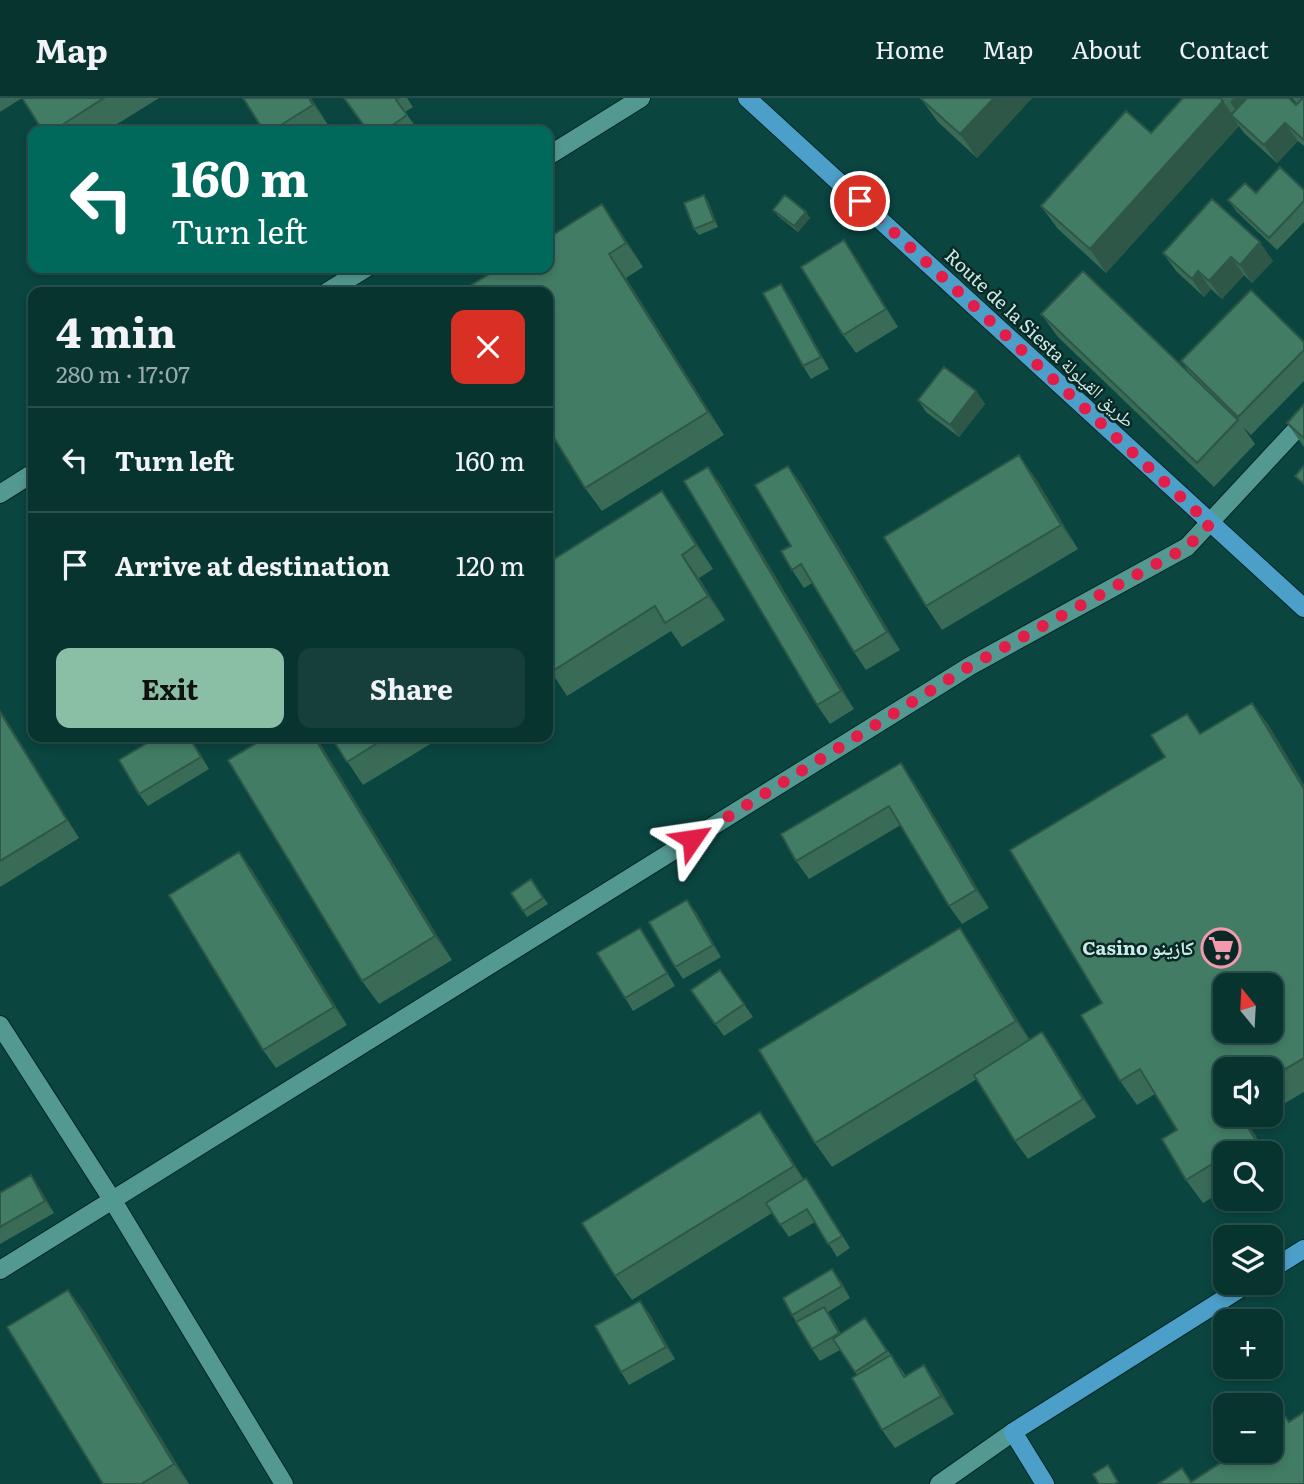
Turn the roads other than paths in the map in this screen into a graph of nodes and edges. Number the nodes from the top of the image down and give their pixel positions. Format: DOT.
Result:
graph roads {
  1 [pos="641,98"];
  2 [pos="747,98"];
  3 [pos="553,153"];
  4 [pos="358,273"];
  5 [pos="335,287"];
  6 [pos="1304,421"];
  7 [pos="28,476"];
  8 [pos="0,494"];
  9 [pos="1210,524"];
  10 [pos="1304,608"];
  11 [pos="0,1025"];
  12 [pos="113,1201"];
  13 [pos="1304,1249"];
  14 [pos="1283,1262"];
  15 [pos="0,1270"];
  16 [pos="1230,1295"];
  17 [pos="1013,1432"];
  18 [pos="284,1484"];
  19 [pos="939,1484"];
  20 [pos="1045,1484"];
  1 -- 3 [label="street"];
  2 -- 9 [label="main road, Route de la Siesta طريق القيلولة"];
  4 -- 5 [label="street"];
  6 -- 9 [label="street"];
  7 -- 8 [label="street"];
  9 -- 10 [label="main road, Route de la Siesta طريق القيلولة"];
  9 -- 12 [label="street"];
  11 -- 12 [label="street"];
  12 -- 15 [label="street"];
  12 -- 18 [label="street"];
  13 -- 14 [label="main road"];
  16 -- 17 [label="main road"];
  17 -- 19 [label="street"];
  17 -- 20 [label="main road"];
}
